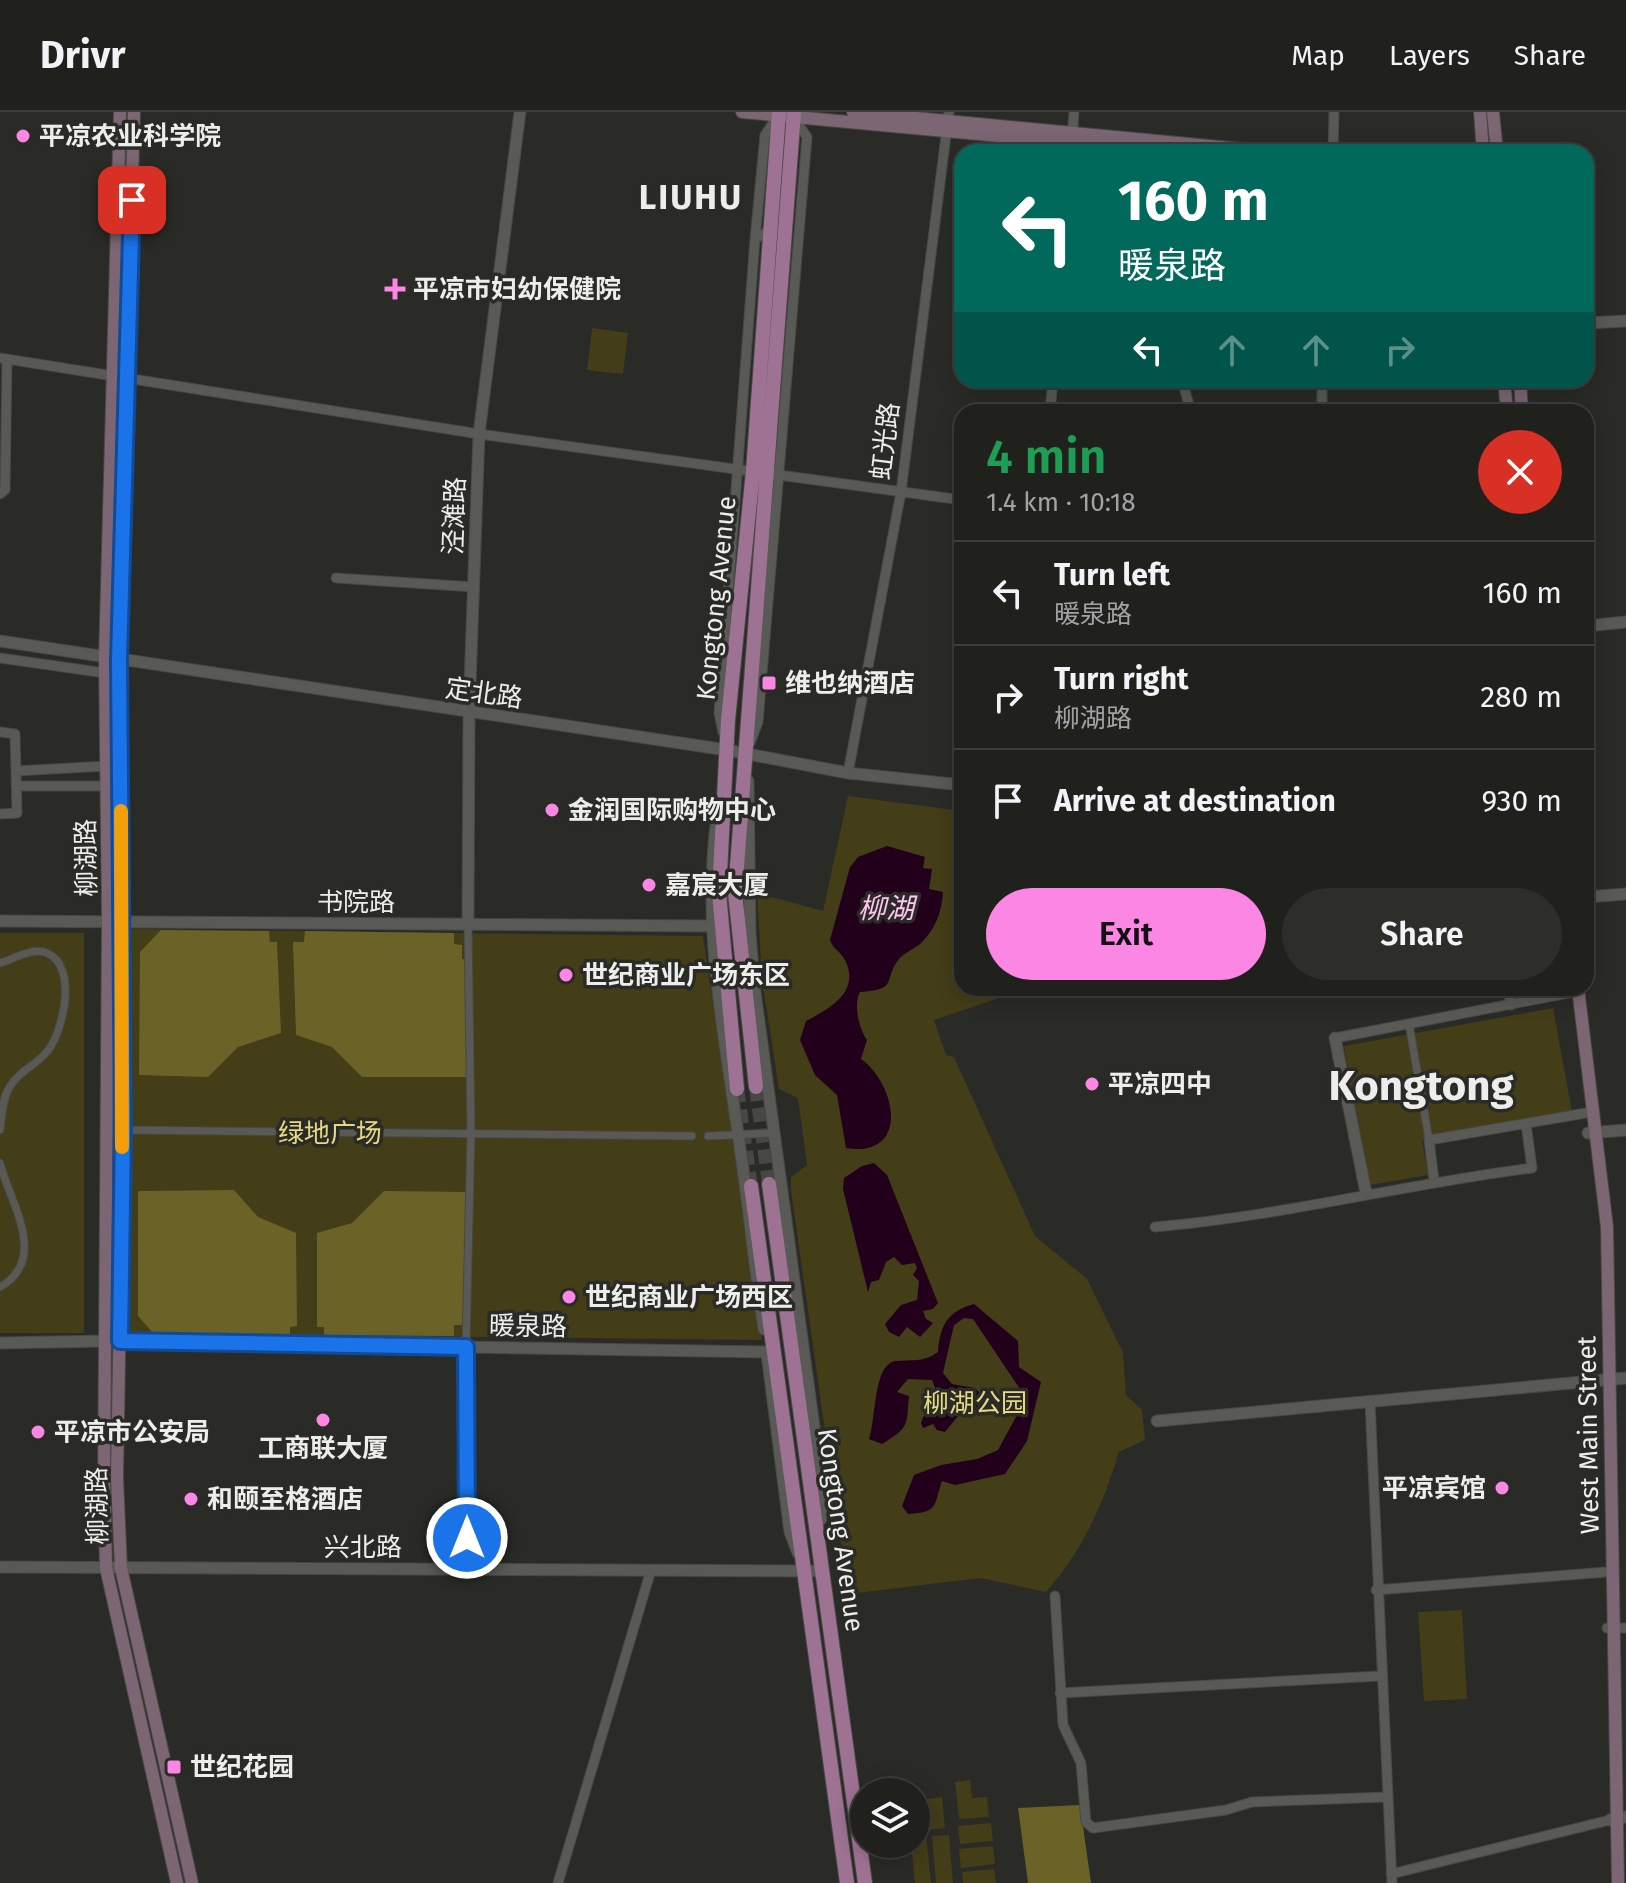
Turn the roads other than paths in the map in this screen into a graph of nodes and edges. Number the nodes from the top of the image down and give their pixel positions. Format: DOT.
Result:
graph roads {
  1 [pos="120,112"];
  2 [pos="134,112"];
  3 [pos="520,112"];
  4 [pos="742,112"];
  5 [pos="853,112"];
  6 [pos="1074,112"];
  7 [pos="1334,112"];
  8 [pos="1480,112"];
  9 [pos="1493,112"];
  10 [pos="779,114"];
  11 [pos="794,115"];
  12 [pos="948,122"];
  13 [pos="1071,143"];
  14 [pos="1093,144"];
  15 [pos="1333,144"];
  16 [pos="1482,144"];
  17 [pos="1496,144"];
  18 [pos="770,230"];
  19 [pos="755,239"];
  20 [pos="1626,321"];
  21 [pos="1594,323"];
  22 [pos="3,359"];
  23 [pos="120,376"];
  24 [pos="479,434"];
  25 [pos="737,469"];
  26 [pos="766,473"];
  27 [pos="901,492"];
  28 [pos="0,494"];
  29 [pos="954,499"];
  30 [pos="336,578"];
  31 [pos="474,587"];
  32 [pos="1626,622"];
  33 [pos="1594,625"];
  34 [pos="0,641"];
  35 [pos="0,658"];
  36 [pos="105,658"];
  37 [pos="119,660"];
  38 [pos="105,673"];
  39 [pos="469,713"];
  40 [pos="0,732"];
  41 [pos="727,750"];
  42 [pos="745,753"];
  43 [pos="106,766"];
  44 [pos="16,771"];
  45 [pos="848,773"];
  46 [pos="954,784"];
  47 [pos="16,786"];
  48 [pos="107,786"];
  49 [pos="0,814"];
  50 [pos="1626,894"];
  51 [pos="1594,896"];
  52 [pos="0,921"];
  53 [pos="115,922"];
  54 [pos="468,925"];
  55 [pos="711,926"];
  56 [pos="0,963"];
  57 [pos="1509,996"];
  58 [pos="1549,996"];
  59 [pos="1576,996"];
  60 [pos="1576,996"];
  61 [pos="1511,1005"];
  62 [pos="1409,1024"];
  63 [pos="1335,1038"];
  64 [pos="756,1087"];
  65 [pos="737,1089"];
  66 [pos="1586,1113"];
  67 [pos="1526,1124"];
  68 [pos="0,1130"];
  69 [pos="123,1130"];
  70 [pos="1626,1130"];
  71 [pos="471,1133"];
  72 [pos="776,1133"];
  73 [pos="1592,1133"];
  74 [pos="692,1136"];
  75 [pos="708,1136"];
  76 [pos="738,1137"];
  77 [pos="1429,1140"];
  78 [pos="0,1163"];
  79 [pos="1434,1180"];
  80 [pos="769,1184"];
  81 [pos="751,1186"];
  82 [pos="1366,1193"];
  83 [pos="1155,1227"];
  84 [pos="0,1287"];
  85 [pos="106,1341"];
  86 [pos="120,1341"];
  87 [pos="0,1343"];
  88 [pos="466,1347"];
  89 [pos="767,1352"];
  90 [pos="1626,1378"];
  91 [pos="1606,1380"];
  92 [pos="1370,1402"];
  93 [pos="1157,1421"];
  94 [pos="0,1567"];
  95 [pos="106,1568"];
  96 [pos="121,1568"];
  97 [pos="467,1570"];
  98 [pos="651,1570"];
  99 [pos="805,1571"];
  100 [pos="822,1571"];
  101 [pos="1606,1572"];
  102 [pos="1376,1590"];
  103 [pos="1055,1596"];
  104 [pos="1615,1628"];
  105 [pos="1380,1676"];
  106 [pos="1060,1693"];
  107 [pos="1387,1797"];
  108 [pos="1618,1818"];
  109 [pos="1391,1878"];
  110 [pos="177,1883"];
  111 [pos="192,1883"];
  112 [pos="558,1883"];
  113 [pos="847,1883"];
  114 [pos="865,1883"];
  115 [pos="1611,1883"];
  116 [pos="1618,1883"];
  1 -- 23 [label="main road, 柳湖路"];
  2 -- 23 [label="main road, 柳湖路"];
  3 -- 24 [label="street, 泾滩路"];
  4 -- 10 [label="main road"];
  5 -- 12 [label="main road"];
  6 -- 13 [label="street"];
  7 -- 15 [label="street"];
  8 -- 16 [label="main road"];
  9 -- 17 [label="main road"];
  10 -- 11 [label="main road"];
  10 -- 18 [label="main road, Kongtong Avenue"];
  10 -- 19 [label="street"];
  11 -- 12 [label="main road"];
  11 -- 26 [label="main road, Kongtong Avenue"];
  12 -- 13 [label="main road"];
  12 -- 27 [label="street, 虹光路"];
  13 -- 14 [label="main road"];
  18 -- 19 [label="street"];
  18 -- 26 [label="main road, Kongtong Avenue"];
  19 -- 25 [label="street"];
  20 -- 21 [label="street"];
  22 -- 23 [label="street"];
  22 -- 28 [label="street"];
  23 -- 24 [label="street"];
  23 -- 36 [label="main road, 柳湖路"];
  23 -- 37 [label="main road, 柳湖路"];
  24 -- 25 [label="street"];
  24 -- 31 [label="street, 泾滩路"];
  25 -- 26 [label="street"];
  25 -- 41 [label="street"];
  26 -- 27 [label="street"];
  26 -- 41 [label="main road, Kongtong Avenue"];
  26 -- 42 [label="main road, Kongtong Avenue"];
  27 -- 29 [label="street"];
  27 -- 45 [label="street, 虹光路"];
  30 -- 31 [label="street"];
  31 -- 39 [label="street, 泾滩路"];
  32 -- 33 [label="street"];
  34 -- 36 [label="street, 定北路"];
  35 -- 38 [label="street"];
  36 -- 37 [label="street, 定北路"];
  36 -- 38 [label="main road, 柳湖路"];
  37 -- 39 [label="street, 定北路"];
  37 -- 53 [label="main road, 柳湖路"];
  38 -- 43 [label="main road, 柳湖路"];
  39 -- 41 [label="street, 定北路"];
  39 -- 54 [label="street, 泾滩路"];
  40 -- 44 [label="street"];
  41 -- 42 [label="street, 定北路"];
  41 -- 55 [label="street"];
  41 -- 65 [label="main road, Kongtong Avenue"];
  42 -- 45 [label="street, 定北路"];
  42 -- 64 [label="main road, Kongtong Avenue"];
  42 -- 72 [label="street"];
  43 -- 44 [label="street"];
  43 -- 48 [label="main road, 柳湖路"];
  44 -- 47 [label="street"];
  45 -- 46 [label="street, 定北路"];
  47 -- 48 [label="street"];
  47 -- 49 [label="street"];
  48 -- 53 [label="main road, 柳湖路"];
  50 -- 51 [label="street"];
  52 -- 53 [label="street, 书院路"];
  53 -- 54 [label="street, 书院路"];
  53 -- 69 [label="main road, 柳湖路"];
  53 -- 85 [label="main road, 柳湖路"];
  54 -- 55 [label="street, 书院路"];
  54 -- 71 [label="street"];
  55 -- 76 [label="street"];
  56 -- 68 [label="street"];
  57 -- 61 [label="street"];
  58 -- 61 [label="street"];
  59 -- 66 [label="main road, West Main Street"];
  60 -- 73 [label="main road, West Main Street"];
  61 -- 62 [label="street"];
  62 -- 63 [label="street"];
  62 -- 77 [label="street"];
  63 -- 82 [label="street"];
  66 -- 67 [label="street"];
  66 -- 73 [label="main road, West Main Street"];
  67 -- 77 [label="street"];
  67 -- 79 [label="street"];
  69 -- 71 [label="street"];
  69 -- 86 [label="main road, 柳湖路"];
  70 -- 73 [label="street"];
  71 -- 74 [label="street"];
  71 -- 88 [label="street"];
  72 -- 76 [label="street"];
  72 -- 100 [label="street"];
  73 -- 91 [label="main road, West Main Street"];
  75 -- 76 [label="street"];
  76 -- 89 [label="street"];
  77 -- 79 [label="street"];
  78 -- 84 [label="street"];
  79 -- 82 [label="street"];
  80 -- 100 [label="main road, Kongtong Avenue"];
  81 -- 99 [label="main road, Kongtong Avenue"];
  82 -- 83 [label="street"];
  85 -- 86 [label="street, 暖泉路"];
  85 -- 87 [label="street, 暖泉路"];
  85 -- 95 [label="main road, 柳湖路"];
  86 -- 88 [label="street, 暖泉路"];
  86 -- 96 [label="main road, 柳湖路"];
  88 -- 89 [label="street, 暖泉路"];
  88 -- 97 [label="street"];
  89 -- 99 [label="street"];
  90 -- 91 [label="street"];
  91 -- 92 [label="street"];
  91 -- 101 [label="main road, West Main Street"];
  91 -- 104 [label="main road, West Main Street"];
  92 -- 93 [label="street"];
  92 -- 102 [label="street"];
  94 -- 95 [label="street, 兴北路"];
  95 -- 96 [label="street, 兴北路"];
  95 -- 110 [label="main road, 柳湖路"];
  96 -- 97 [label="street, 兴北路"];
  96 -- 111 [label="main road, 柳湖路"];
  97 -- 98 [label="street, 兴北路"];
  98 -- 99 [label="street, 兴北路"];
  98 -- 112 [label="street"];
  99 -- 100 [label="street, 兴北路"];
  99 -- 113 [label="main road, Kongtong Avenue"];
  100 -- 114 [label="main road, Kongtong Avenue"];
  101 -- 102 [label="street"];
  101 -- 104 [label="main road, West Main Street"];
  102 -- 105 [label="street"];
  103 -- 106 [label="street"];
  104 -- 108 [label="main road, West Main Street"];
  105 -- 106 [label="street"];
  105 -- 107 [label="street"];
  106 -- 107 [label="street"];
  107 -- 109 [label="street"];
  108 -- 109 [label="street"];
  108 -- 115 [label="main road, West Main Street"];
  108 -- 116 [label="main road, West Main Street"];
}
